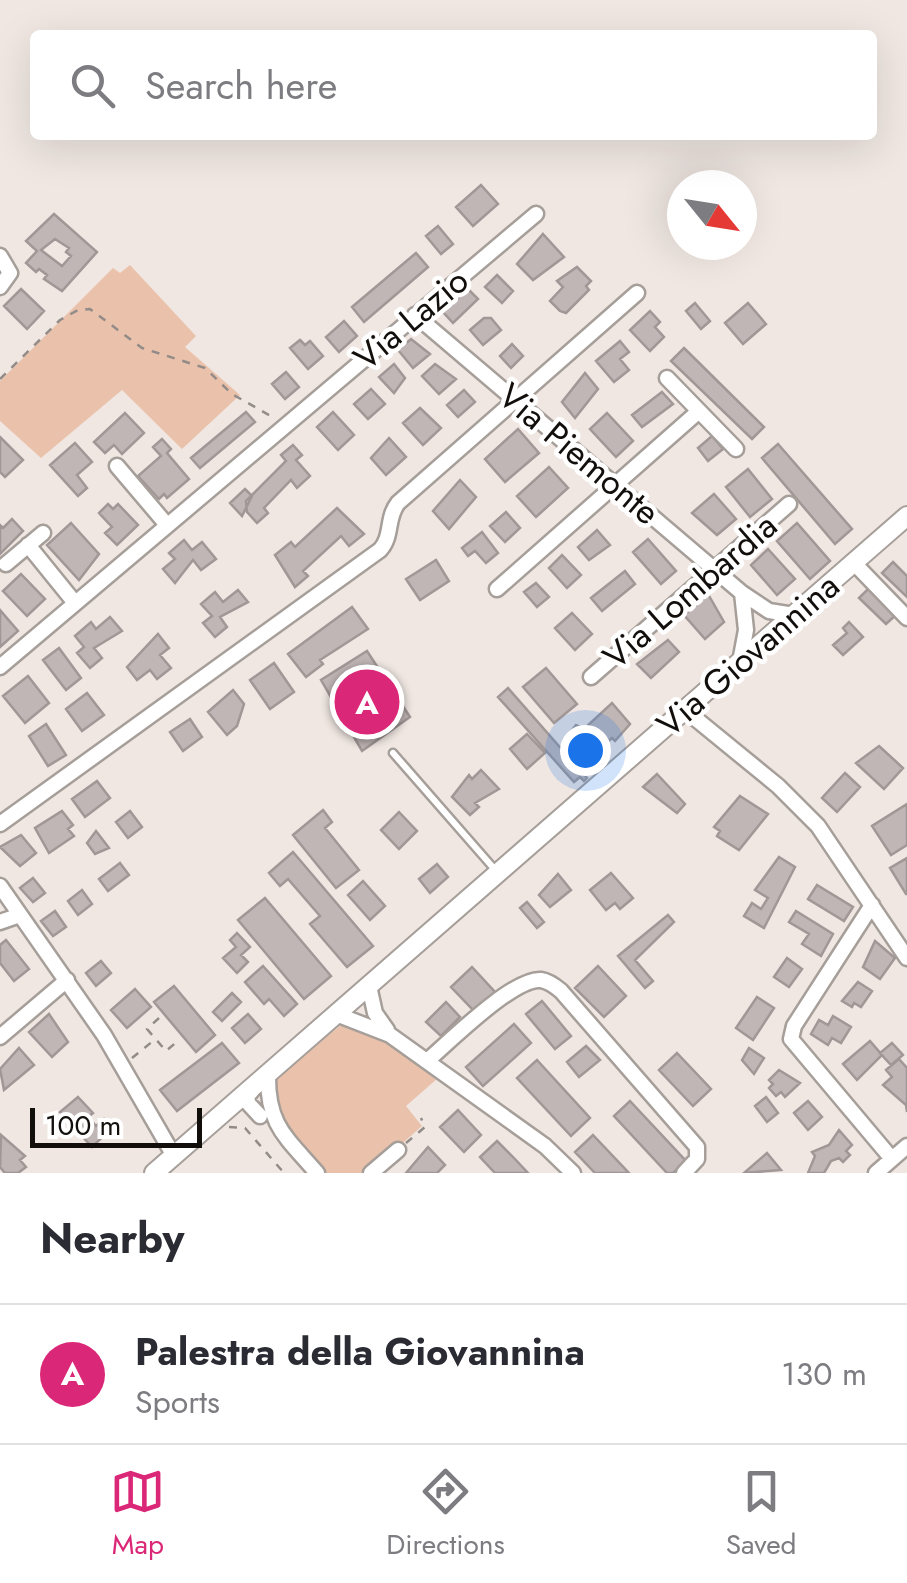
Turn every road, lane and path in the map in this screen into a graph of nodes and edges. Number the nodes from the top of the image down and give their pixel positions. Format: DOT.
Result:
graph roads {
  1 [pos="536,214"];
  2 [pos="0,256"];
  3 [pos="0,287"];
  4 [pos="638,293"];
  5 [pos="415,316"];
  6 [pos="668,378"];
  7 [pos="0,379"];
  8 [pos="514,401"];
  9 [pos="699,410"];
  10 [pos="286,424"];
  11 [pos="736,449"];
  12 [pos="117,466"];
  13 [pos="616,484"];
  14 [pos="790,504"];
  15 [pos="907,516"];
  16 [pos="166,525"];
  17 [pos="43,533"];
  18 [pos="28,545"];
  19 [pos="854,563"];
  20 [pos="6,564"];
  21 [pos="714,570"];
  22 [pos="497,589"];
  23 [pos="742,594"];
  24 [pos="76,603"];
  25 [pos="761,608"];
  26 [pos="794,615"];
  27 [pos="746,618"];
  28 [pos="907,618"];
  29 [pos="770,636"];
  30 [pos="740,662"];
  31 [pos="0,667"];
  32 [pos="591,677"];
  33 [pos="685,710"];
  34 [pos="393,753"];
  35 [pos="0,824"];
  36 [pos="498,873"];
  37 [pos="0,886"];
  38 [pos="872,904"];
  39 [pos="20,916"];
  40 [pos="0,922"];
  41 [pos="907,958"];
  42 [pos="67,980"];
  43 [pos="369,986"];
  44 [pos="352,1000"];
  45 [pos="336,1014"];
  46 [pos="159,1018"];
  47 [pos="374,1019"];
  48 [pos="0,1037"];
  49 [pos="156,1039"];
  50 [pos="179,1040"];
  51 [pos="426,1061"];
  52 [pos="123,1066"];
  53 [pos="268,1074"];
  54 [pos="247,1092"];
  55 [pos="264,1109"];
  56 [pos="224,1112"];
  57 [pos="420,1118"];
  58 [pos="207,1127"];
  59 [pos="907,1146"];
  60 [pos="398,1150"];
  61 [pos="174,1156"];
  62 [pos="892,1159"];
  63 [pos="154,1173"];
  64 [pos="284,1173"];
  65 [pos="317,1173"];
  66 [pos="372,1173"];
  67 [pos="572,1173"];
  68 [pos="684,1173"];
  69 [pos="876,1173"];
  1 -- 5 [label="street, Via Lazio"];
  2 -- 3 [label="street"];
  4 -- 8 [label="street"];
  5 -- 8 [label="street, Via Piemonte"];
  5 -- 10 [label="street, Via Lazio"];
  6 -- 9 [label="street"];
  7 -- 10 [label="path"];
  8 -- 13 [label="street, Via Piemonte"];
  8 -- 35 [label="street"];
  9 -- 11 [label="street"];
  9 -- 13 [label="street"];
  10 -- 16 [label="street, Via Lazio"];
  12 -- 16 [label="street"];
  13 -- 21 [label="street, Via Piemonte"];
  13 -- 22 [label="street"];
  14 -- 21 [label="street, Via Lombardia"];
  15 -- 19 [label="street, Via Giovannina"];
  16 -- 24 [label="street, Via Lazio"];
  17 -- 18 [label="street"];
  18 -- 20 [label="street"];
  18 -- 24 [label="street"];
  19 -- 26 [label="street, Via Giovannina"];
  19 -- 28 [label="street"];
  21 -- 23 [label="street, Via Piemonte"];
  21 -- 32 [label="street, Via Lombardia"];
  23 -- 25 [label="street, Via Piemonte"];
  23 -- 27 [label="street"];
  24 -- 31 [label="street, Via Lazio"];
  25 -- 26 [label="street, Via Piemonte"];
  25 -- 29 [label="street"];
  26 -- 29 [label="street, Via Giovannina"];
  27 -- 29 [label="street"];
  27 -- 30 [label="street"];
  29 -- 30 [label="street, Via Giovannina"];
  30 -- 33 [label="street, Via Giovannina"];
  33 -- 36 [label="street, Via Giovannina"];
  33 -- 38 [label="street"];
  34 -- 36 [label="lane"];
  36 -- 43 [label="street, Via Giovannina"];
  37 -- 39 [label="street"];
  38 -- 41 [label="street"];
  38 -- 62 [label="street"];
  39 -- 40 [label="street"];
  39 -- 42 [label="street"];
  42 -- 48 [label="street"];
  42 -- 52 [label="street"];
  43 -- 44 [label="street, Via Giovannina"];
  43 -- 47 [label="street"];
  44 -- 45 [label="street, Via Giovannina"];
  44 -- 47 [label="street"];
  45 -- 47 [label="street"];
  45 -- 53 [label="street, Via Giovannina"];
  46 -- 49 [label="path"];
  47 -- 51 [label="street"];
  49 -- 50 [label="path"];
  49 -- 52 [label="path"];
  51 -- 67 [label="street"];
  51 -- 68 [label="street"];
  52 -- 61 [label="street"];
  53 -- 54 [label="street, Via Giovannina"];
  53 -- 55 [label="street"];
  54 -- 55 [label="street"];
  54 -- 56 [label="street, Via Giovannina"];
  55 -- 56 [label="street"];
  55 -- 65 [label="street"];
  56 -- 58 [label="street, Via Giovannina"];
  57 -- 60 [label="path"];
  58 -- 61 [label="street, Via Giovannina"];
  58 -- 64 [label="path"];
  59 -- 62 [label="street"];
  60 -- 66 [label="street"];
  61 -- 63 [label="street, Via Giovannina"];
  62 -- 69 [label="street"];
}
